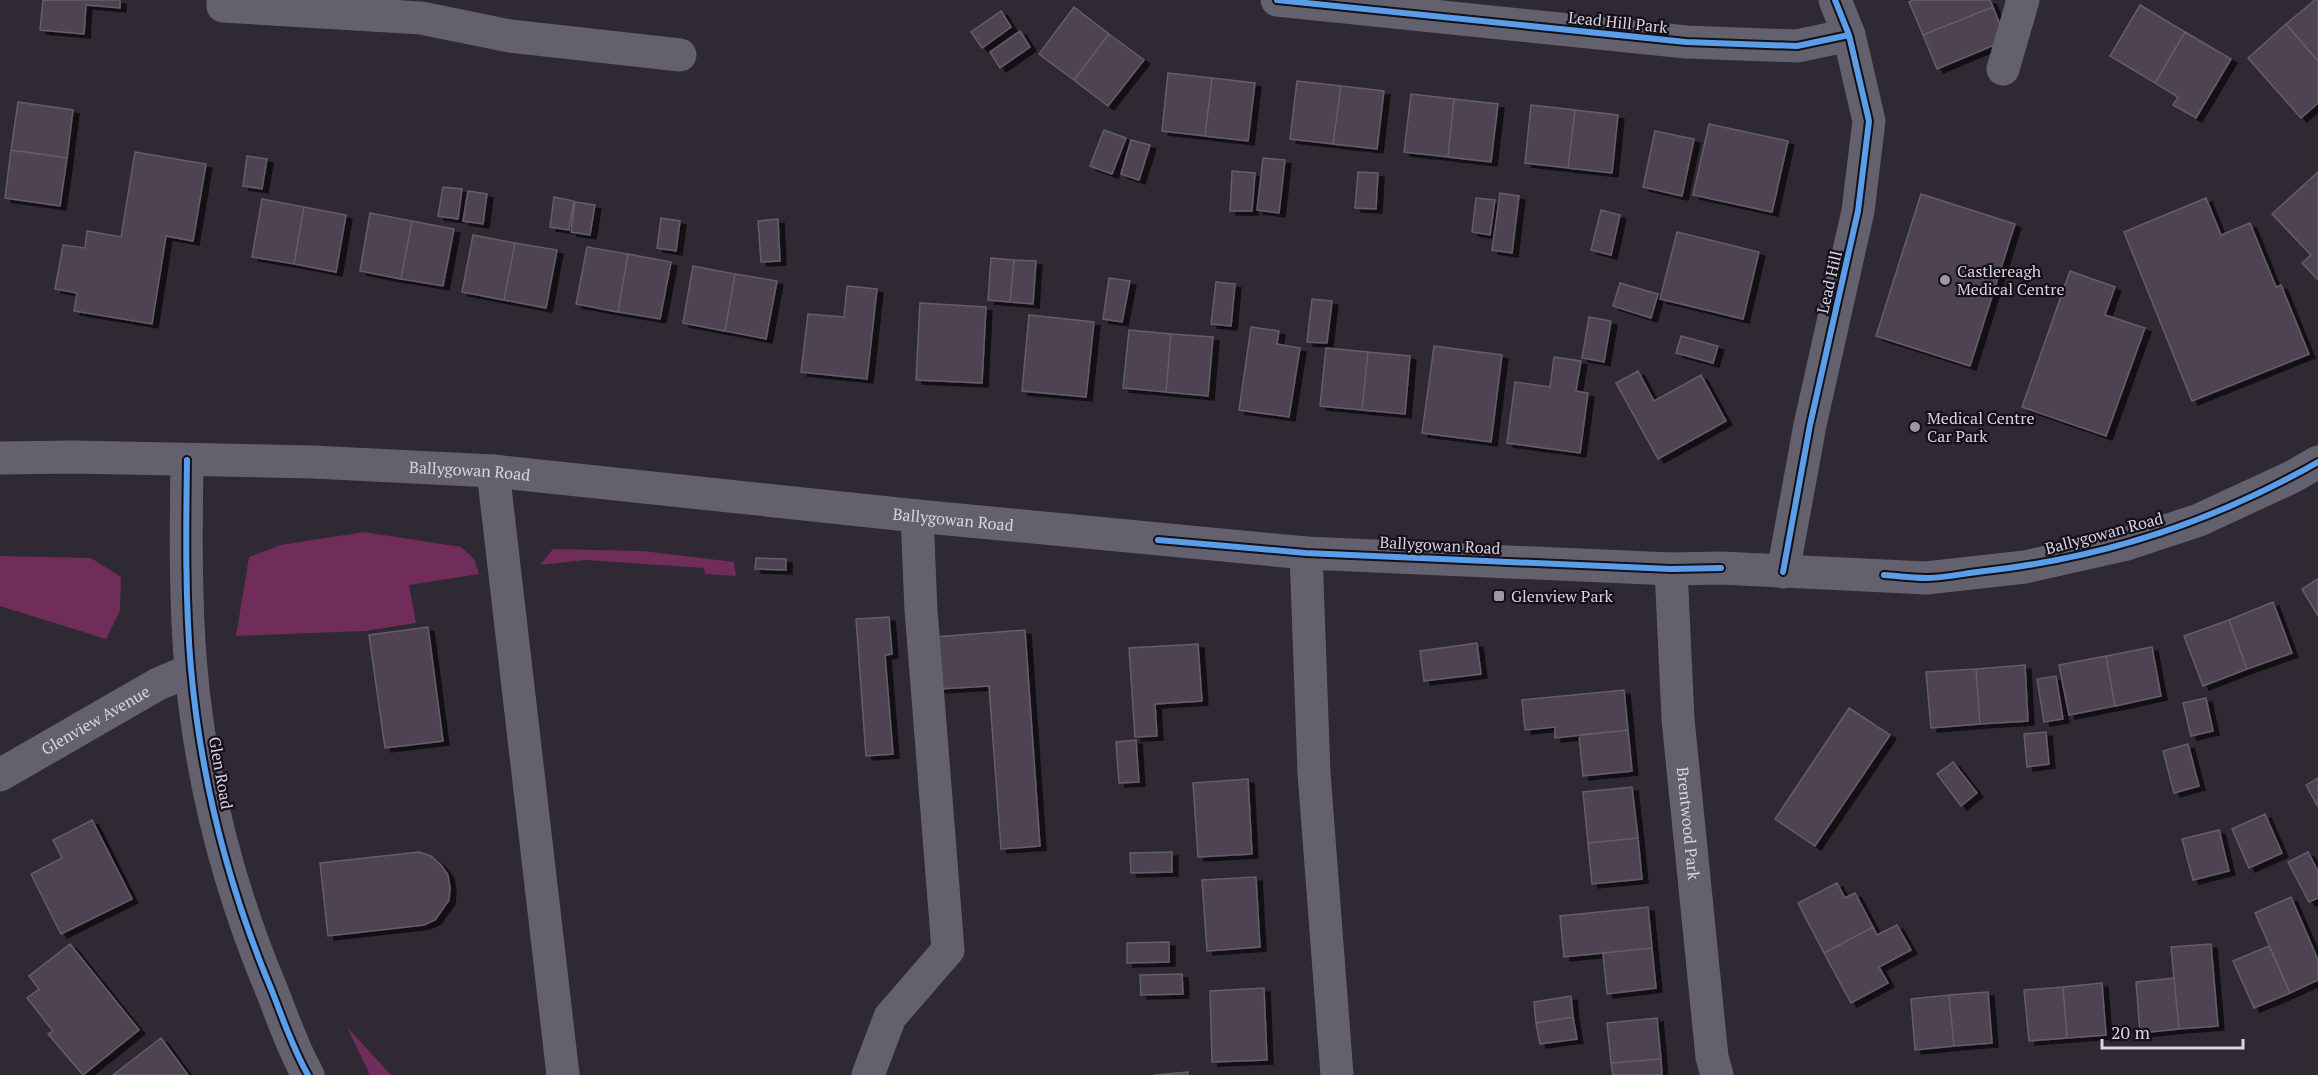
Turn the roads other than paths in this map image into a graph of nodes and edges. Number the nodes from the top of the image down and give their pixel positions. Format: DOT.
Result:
graph roads {
  1 [pos="1277,0"];
  2 [pos="1835,0"];
  3 [pos="2023,0"];
  4 [pos="223,3"];
  5 [pos="1849,35"];
  6 [pos="680,55"];
  7 [pos="2003,69"];
  8 [pos="0,458"];
  9 [pos="187,460"];
  10 [pos="2318,462"];
  11 [pos="493,471"];
  12 [pos="917,516"];
  13 [pos="1306,553"];
  14 [pos="1671,569"];
  15 [pos="1783,572"];
  16 [pos="191,670"];
  17 [pos="0,775"];
  18 [pos="308,1075"];
  19 [pos="563,1075"];
  20 [pos="868,1075"];
  21 [pos="1337,1075"];
  22 [pos="1717,1075"];
  1 -- 5 [label="street, Lead Hill Park"];
  2 -- 5 [label="street, Lead Hill"];
  3 -- 7 [label="street"];
  4 -- 6 [label="street"];
  5 -- 15 [label="street, Lead Hill"];
  8 -- 9 [label="main road, Ballygowan Road"];
  9 -- 11 [label="main road, Ballygowan Road"];
  9 -- 16 [label="street, Glen Road"];
  10 -- 15 [label="main road, Ballygowan Road"];
  11 -- 12 [label="main road, Ballygowan Road"];
  11 -- 19 [label="street"];
  12 -- 13 [label="main road, Ballygowan Road"];
  12 -- 20 [label="street"];
  13 -- 14 [label="main road, Ballygowan Road"];
  13 -- 21 [label="street"];
  14 -- 15 [label="main road, Ballygowan Road"];
  14 -- 22 [label="street, Brentwood Park"];
  16 -- 17 [label="street, Glenview Avenue"];
  16 -- 18 [label="street, Glen Road"];
}
